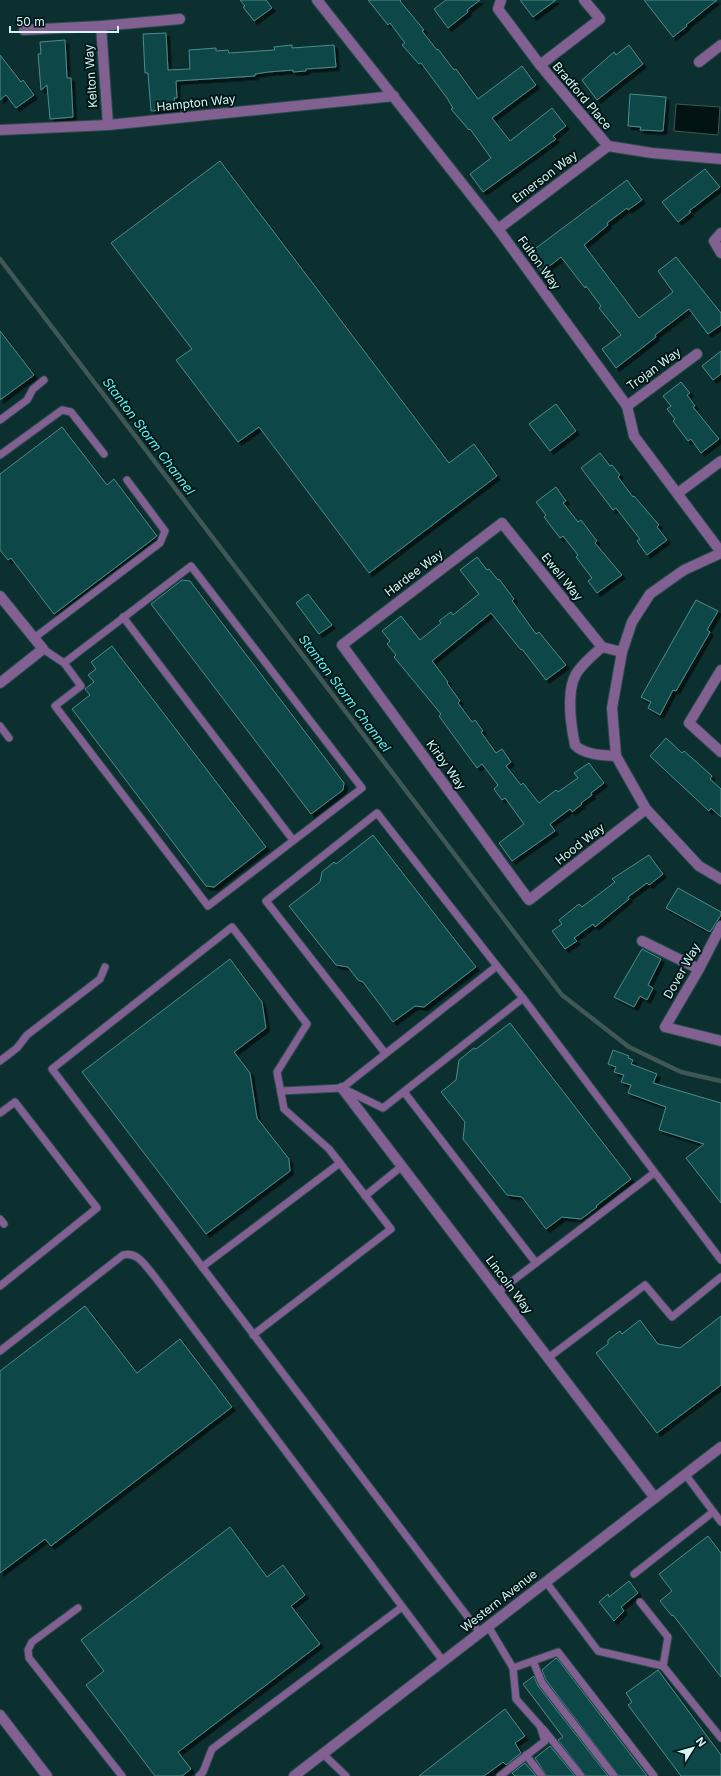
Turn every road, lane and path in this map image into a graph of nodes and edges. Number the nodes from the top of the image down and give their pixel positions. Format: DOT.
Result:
graph roads {
  1 [pos="317,0"];
  2 [pos="584,0"];
  3 [pos="499,4"];
  4 [pos="180,19"];
  5 [pos="101,26"];
  6 [pos="24,30"];
  7 [pos="721,45"];
  8 [pos="699,62"];
  9 [pos="540,66"];
  10 [pos="394,96"];
  11 [pos="108,125"];
  12 [pos="0,130"];
  13 [pos="608,146"];
  14 [pos="721,159"];
  15 [pos="498,229"];
  16 [pos="721,233"];
  17 [pos="721,253"];
  18 [pos="697,354"];
  19 [pos="44,380"];
  20 [pos="627,406"];
  21 [pos="0,420"];
  22 [pos="104,454"];
  23 [pos="0,455"];
  24 [pos="721,461"];
  25 [pos="127,480"];
  26 [pos="678,493"];
  27 [pos="502,522"];
  28 [pos="721,552"];
  29 [pos="0,596"];
  30 [pos="123,618"];
  31 [pos="34,638"];
  32 [pos="342,645"];
  33 [pos="602,647"];
  34 [pos="43,649"];
  35 [pos="622,652"];
  36 [pos="64,663"];
  37 [pos="721,670"];
  38 [pos="0,683"];
  39 [pos="0,726"];
  40 [pos="9,738"];
  41 [pos="721,752"];
  42 [pos="616,756"];
  43 [pos="646,809"];
  44 [pos="294,840"];
  45 [pos="721,879"];
  46 [pos="530,900"];
  47 [pos="721,926"];
  48 [pos="642,941"];
  49 [pos="497,966"];
  50 [pos="105,967"];
  51 [pos="699,970"];
  52 [pos="523,998"];
  53 [pos="721,1041"];
  54 [pos="385,1053"];
  55 [pos="0,1061"];
  56 [pos="342,1088"];
  57 [pos="281,1091"];
  58 [pos="404,1092"];
  59 [pos="0,1113"];
  60 [pos="340,1163"];
  61 [pos="402,1166"];
  62 [pos="654,1173"];
  63 [pos="365,1196"];
  64 [pos="721,1260"];
  65 [pos="536,1263"];
  66 [pos="202,1267"];
  67 [pos="721,1277"];
  68 [pos="0,1286"];
  69 [pos="498,1292"];
  70 [pos="253,1335"];
  71 [pos="0,1351"];
  72 [pos="548,1358"];
  73 [pos="721,1447"];
  74 [pos="686,1474"];
  75 [pos="655,1498"];
  76 [pos="713,1512"];
  77 [pos="721,1522"];
  78 [pos="634,1574"];
  79 [pos="546,1582"];
  80 [pos="640,1602"];
  81 [pos="402,1607"];
  82 [pos="78,1608"];
  83 [pos="488,1626"];
  84 [pos="480,1633"];
  85 [pos="442,1661"];
  86 [pos="533,1661"];
  87 [pos="663,1666"];
  88 [pos="513,1668"];
  89 [pos="0,1715"];
  90 [pos="540,1726"];
  91 [pos="721,1738"];
  92 [pos="323,1754"];
  93 [pos="526,1755"];
  94 [pos="47,1776"];
  95 [pos="122,1776"];
  96 [pos="199,1776"];
  97 [pos="294,1776"];
  98 [pos="346,1776"];
  99 [pos="500,1776"];
  100 [pos="542,1776"];
  101 [pos="581,1776"];
  102 [pos="614,1776"];
  103 [pos="654,1776"];
  1 -- 10 [label="street, Fulton Way"];
  2 -- 9 [label="street"];
  3 -- 9 [label="street, Bradford Place"];
  4 -- 5 [label="street"];
  5 -- 6 [label="street"];
  5 -- 11 [label="street, Kelton Way"];
  7 -- 8 [label="street"];
  9 -- 13 [label="street, Bradford Place"];
  10 -- 11 [label="street, Hampton Way"];
  10 -- 15 [label="street, Fulton Way"];
  11 -- 12 [label="street, Hampton Way"];
  13 -- 14 [label="street, Bradford Place"];
  13 -- 15 [label="street, Emerson Way"];
  15 -- 20 [label="street, Fulton Way"];
  16 -- 17 [label="street"];
  18 -- 20 [label="street, Trojan Way"];
  19 -- 21 [label="lane"];
  20 -- 26 [label="street, Fulton Way"];
  22 -- 23 [label="lane"];
  24 -- 26 [label="street"];
  25 -- 31 [label="lane"];
  26 -- 28 [label="street, Fulton Way"];
  27 -- 32 [label="street, Hardee Way"];
  27 -- 33 [label="street, Ewell Way"];
  28 -- 35 [label="street"];
  29 -- 31 [label="street"];
  30 -- 36 [label="lane"];
  30 -- 44 [label="lane"];
  30 -- 44 [label="lane"];
  31 -- 34 [label="street"];
  32 -- 46 [label="street, Kirby Way"];
  33 -- 35 [label="street"];
  33 -- 42 [label="street"];
  34 -- 36 [label="lane"];
  34 -- 38 [label="street"];
  35 -- 42 [label="street"];
  36 -- 44 [label="lane"];
  37 -- 41 [label="street"];
  39 -- 40 [label="lane"];
  42 -- 43 [label="street"];
  43 -- 45 [label="street"];
  43 -- 46 [label="street, Hood Way"];
  47 -- 51 [label="street, Dover Way"];
  48 -- 51 [label="street"];
  49 -- 52 [label="lane"];
  49 -- 54 [label="lane"];
  49 -- 54 [label="lane"];
  50 -- 55 [label="lane"];
  51 -- 53 [label="street, Dover Way"];
  52 -- 58 [label="lane"];
  52 -- 62 [label="lane"];
  54 -- 56 [label="lane"];
  56 -- 57 [label="lane"];
  56 -- 58 [label="lane"];
  56 -- 61 [label="street, Lincoln Way"];
  57 -- 60 [label="lane"];
  57 -- 66 [label="lane"];
  58 -- 65 [label="lane"];
  59 -- 68 [label="lane"];
  60 -- 63 [label="lane"];
  60 -- 66 [label="lane"];
  61 -- 63 [label="lane"];
  61 -- 69 [label="street, Lincoln Way"];
  62 -- 64 [label="lane"];
  62 -- 65 [label="lane"];
  63 -- 70 [label="lane"];
  65 -- 69 [label="lane"];
  66 -- 70 [label="lane"];
  67 -- 72 [label="lane"];
  69 -- 72 [label="street, Lincoln Way"];
  70 -- 84 [label="lane"];
  71 -- 81 [label="lane"];
  72 -- 75 [label="street, Lincoln Way"];
  73 -- 74 [label="street, Western Avenue"];
  74 -- 75 [label="street, Western Avenue"];
  74 -- 76 [label="lane"];
  75 -- 79 [label="street, Western Avenue"];
  76 -- 77 [label="lane"];
  76 -- 78 [label="lane"];
  79 -- 83 [label="street, Western Avenue"];
  79 -- 87 [label="lane"];
  80 -- 87 [label="lane"];
  81 -- 85 [label="lane"];
  81 -- 96 [label="lane"];
  82 -- 95 [label="lane"];
  83 -- 84 [label="street, Western Avenue"];
  83 -- 88 [label="lane"];
  84 -- 85 [label="street, Western Avenue"];
  85 -- 92 [label="street, Western Avenue"];
  86 -- 88 [label="lane"];
  86 -- 102 [label="lane"];
  86 -- 103 [label="lane"];
  87 -- 91 [label="lane"];
  88 -- 90 [label="lane"];
  89 -- 94 [label="street"];
  90 -- 93 [label="lane"];
  90 -- 101 [label="lane"];
  92 -- 97 [label="street, Western Avenue"];
  92 -- 98 [label="lane"];
  93 -- 99 [label="lane"];
  93 -- 100 [label="lane"];
}
